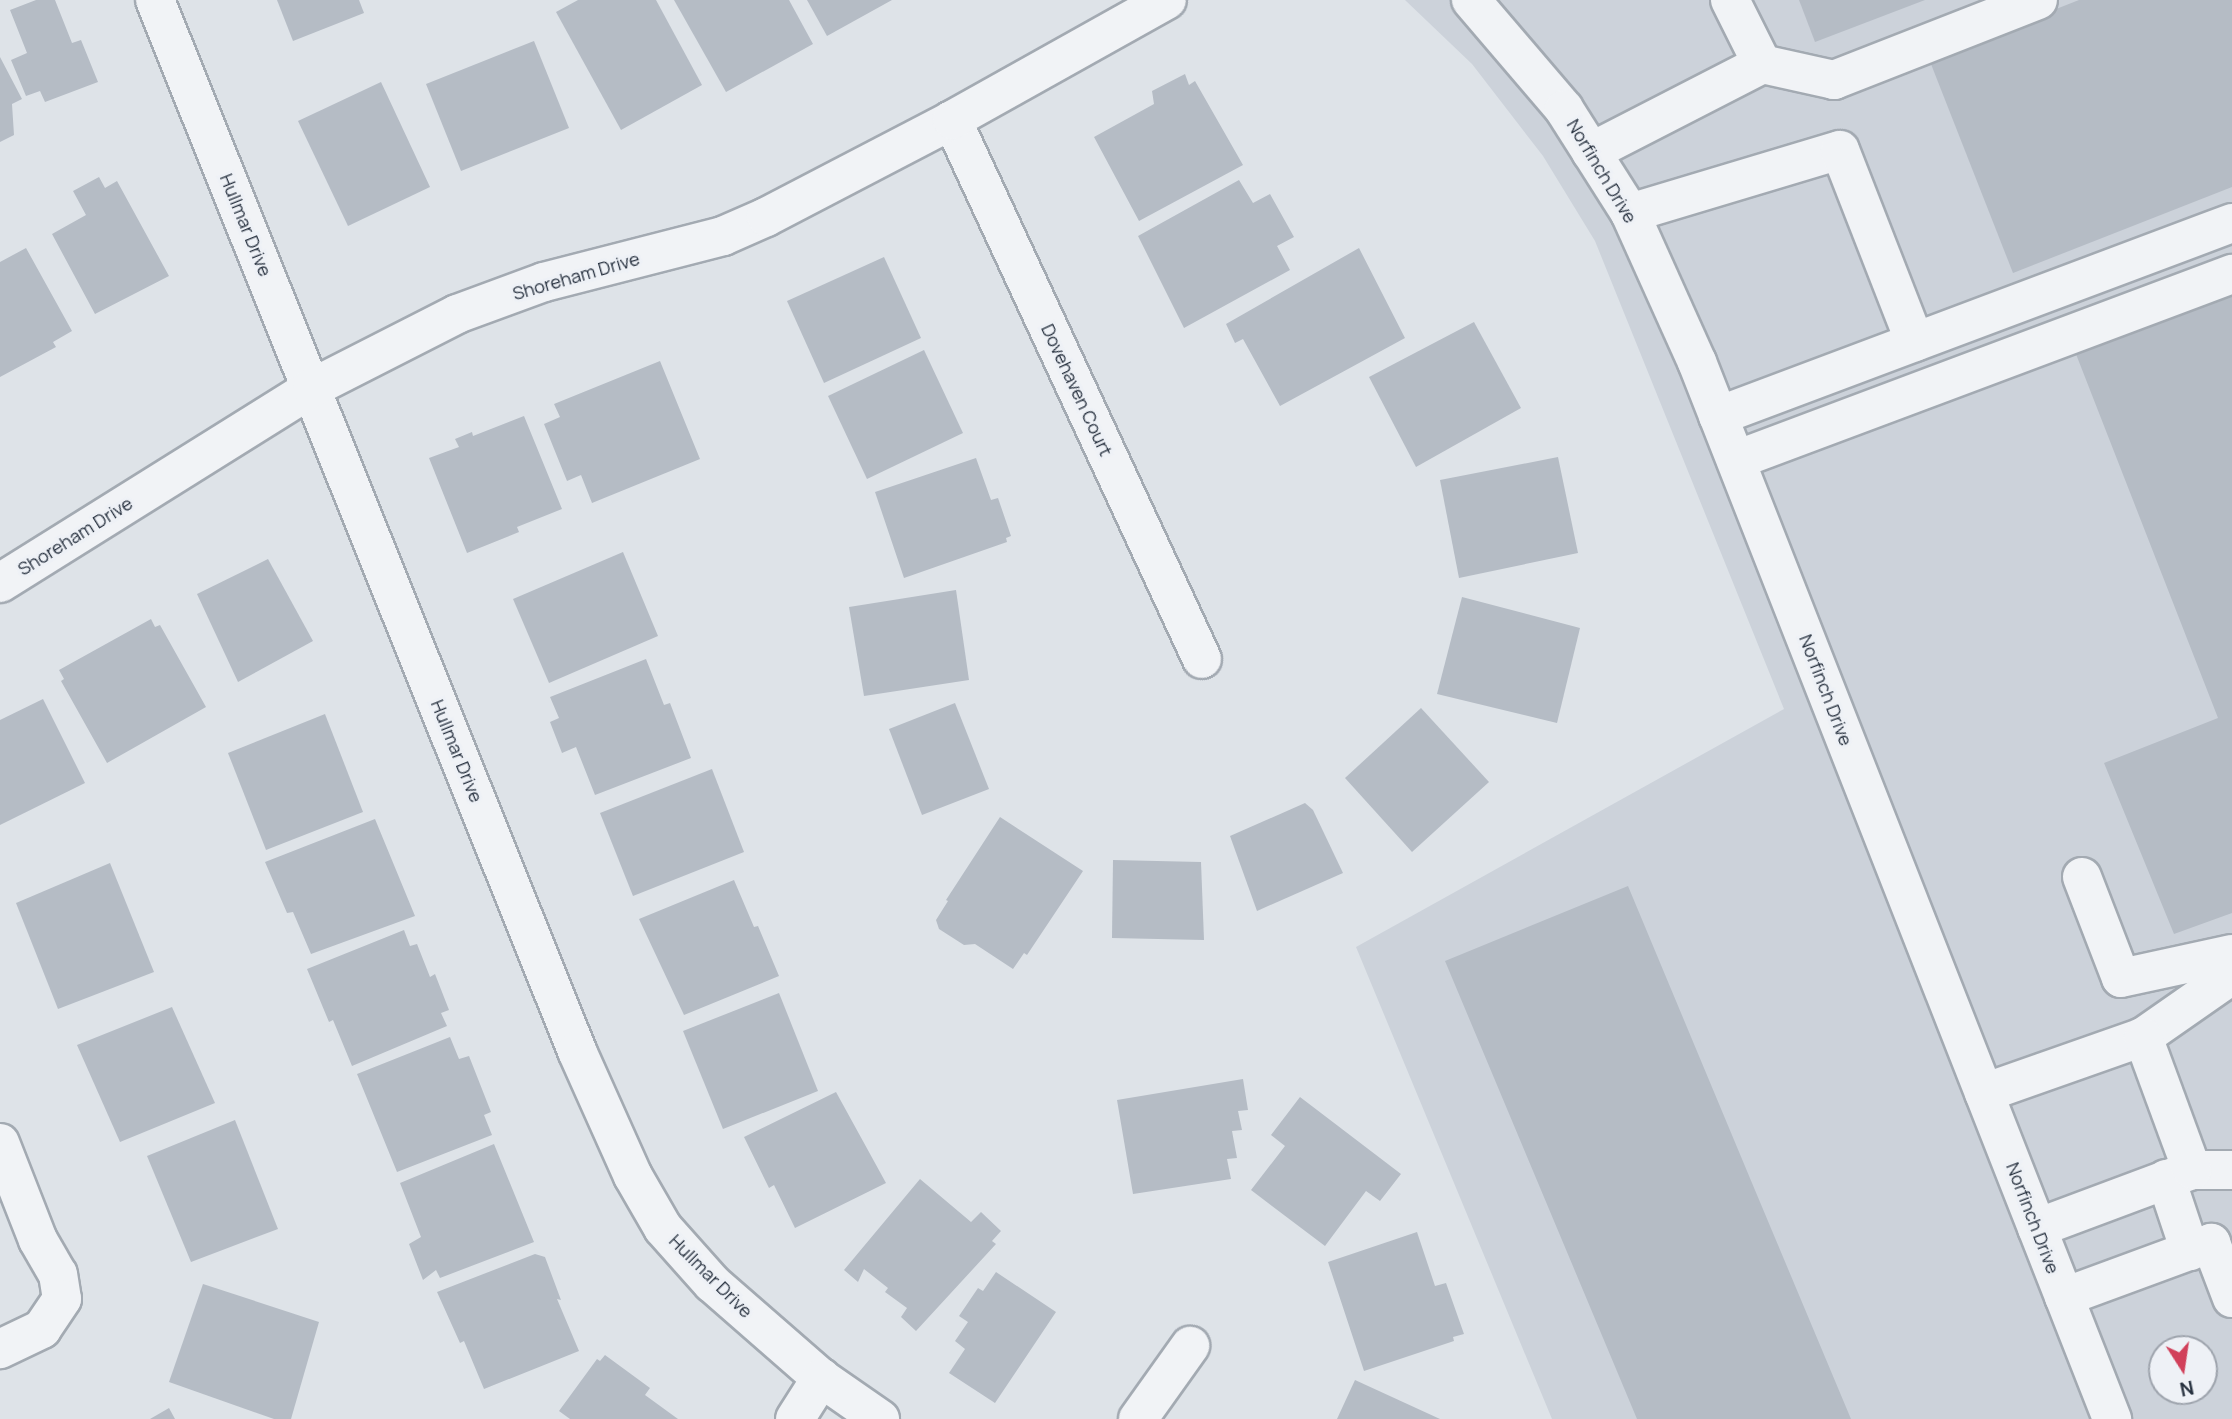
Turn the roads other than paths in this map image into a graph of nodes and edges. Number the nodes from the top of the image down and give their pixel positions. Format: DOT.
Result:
graph roads {
  1 [pos="155,0"];
  2 [pos="1167,0"];
  3 [pos="1471,0"];
  4 [pos="1730,0"];
  5 [pos="2038,0"];
  6 [pos="1762,64"];
  7 [pos="952,120"];
  8 [pos="1591,152"];
  9 [pos="1630,213"];
  10 [pos="2232,223"];
  11 [pos="2232,274"];
  12 [pos="1915,342"];
  13 [pos="312,388"];
  14 [pos="1718,416"];
  15 [pos="1736,460"];
  16 [pos="0,583"];
  17 [pos="1202,659"];
  18 [pos="2081,877"];
  19 [pos="2232,954"];
  20 [pos="2232,975"];
  21 [pos="2143,1037"];
  22 [pos="1984,1093"];
  23 [pos="0,1143"];
  24 [pos="2232,1170"];
  25 [pos="2179,1175"];
  26 [pos="2037,1228"];
  27 [pos="2211,1239"];
  28 [pos="2064,1297"];
  29 [pos="2232,1298"];
  30 [pos="1190,1346"];
  31 [pos="0,1349"];
  32 [pos="821,1378"];
  33 [pos="794,1419"];
  34 [pos="880,1419"];
  35 [pos="1138,1419"];
  36 [pos="2112,1419"];
  1 -- 13 [label="street, Hullmar Drive"];
  2 -- 7 [label="street, Shoreham Drive"];
  3 -- 8 [label="street, Norfinch Drive"];
  4 -- 6 [label="street"];
  5 -- 6 [label="street"];
  6 -- 8 [label="street"];
  7 -- 13 [label="street, Shoreham Drive"];
  7 -- 17 [label="street, Dovehaven Court"];
  8 -- 9 [label="street, Norfinch Drive"];
  9 -- 12 [label="street"];
  9 -- 14 [label="street, Norfinch Drive"];
  10 -- 12 [label="street"];
  11 -- 15 [label="street"];
  12 -- 14 [label="street"];
  13 -- 16 [label="street, Shoreham Drive"];
  13 -- 32 [label="street, Hullmar Drive"];
  14 -- 15 [label="street, Norfinch Drive"];
  15 -- 22 [label="street, Norfinch Drive"];
  18 -- 19 [label="street"];
  20 -- 21 [label="street"];
  21 -- 22 [label="street"];
  21 -- 25 [label="street"];
  22 -- 26 [label="street, Norfinch Drive"];
  23 -- 31 [label="street"];
  24 -- 25 [label="street"];
  25 -- 26 [label="street"];
  25 -- 27 [label="street"];
  26 -- 28 [label="street, Norfinch Drive"];
  27 -- 28 [label="street"];
  27 -- 29 [label="street"];
  28 -- 36 [label="street, Norfinch Drive"];
  30 -- 35 [label="street"];
  32 -- 33 [label="street"];
  32 -- 34 [label="street, Hullmar Drive"];
}
